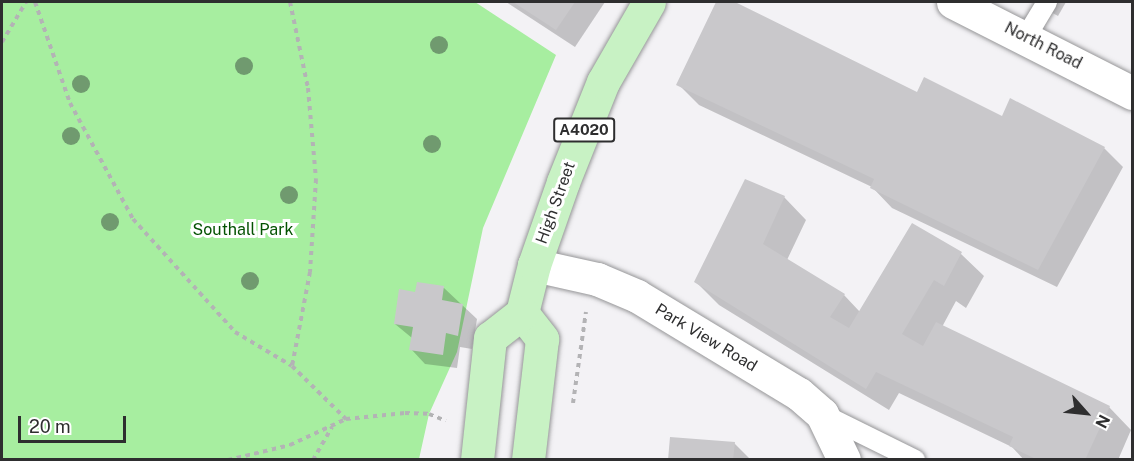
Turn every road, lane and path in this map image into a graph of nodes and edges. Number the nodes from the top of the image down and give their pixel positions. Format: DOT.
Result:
graph roads {
  1 [pos="26,2"];
  2 [pos="36,2"];
  3 [pos="291,2"];
  4 [pos="649,2"];
  5 [pos="953,2"];
  6 [pos="1047,2"];
  7 [pos="1026,37"];
  8 [pos="2,42"];
  9 [pos="1132,93"];
  10 [pos="534,265"];
  11 [pos="587,309"];
  12 [pos="522,313"];
  13 [pos="292,366"];
  14 [pos="573,403"];
  15 [pos="822,414"];
  16 [pos="346,419"];
  17 [pos="454,425"];
  18 [pos="332,427"];
  19 [pos="228,459"];
  20 [pos="313,459"];
  21 [pos="477,459"];
  22 [pos="528,459"];
  23 [pos="844,459"];
  24 [pos="915,459"];
  1 -- 8 [label="path"];
  2 -- 13 [label="path"];
  3 -- 13 [label="path"];
  4 -- 10 [label="main road, High Street / A4020"];
  5 -- 7 [label="street, North Road"];
  6 -- 7 [label="lane"];
  7 -- 9 [label="street, North Road"];
  10 -- 12 [label="main road, High Street / A4020"];
  10 -- 15 [label="street, Park View Road"];
  11 -- 14 [label="path"];
  12 -- 21 [label="main road"];
  12 -- 22 [label="main road"];
  13 -- 16 [label="path"];
  15 -- 23 [label="street, Park View Road"];
  15 -- 24 [label="lane"];
  16 -- 17 [label="path"];
  16 -- 18 [label="path"];
  18 -- 19 [label="path"];
  18 -- 20 [label="path"];
}
